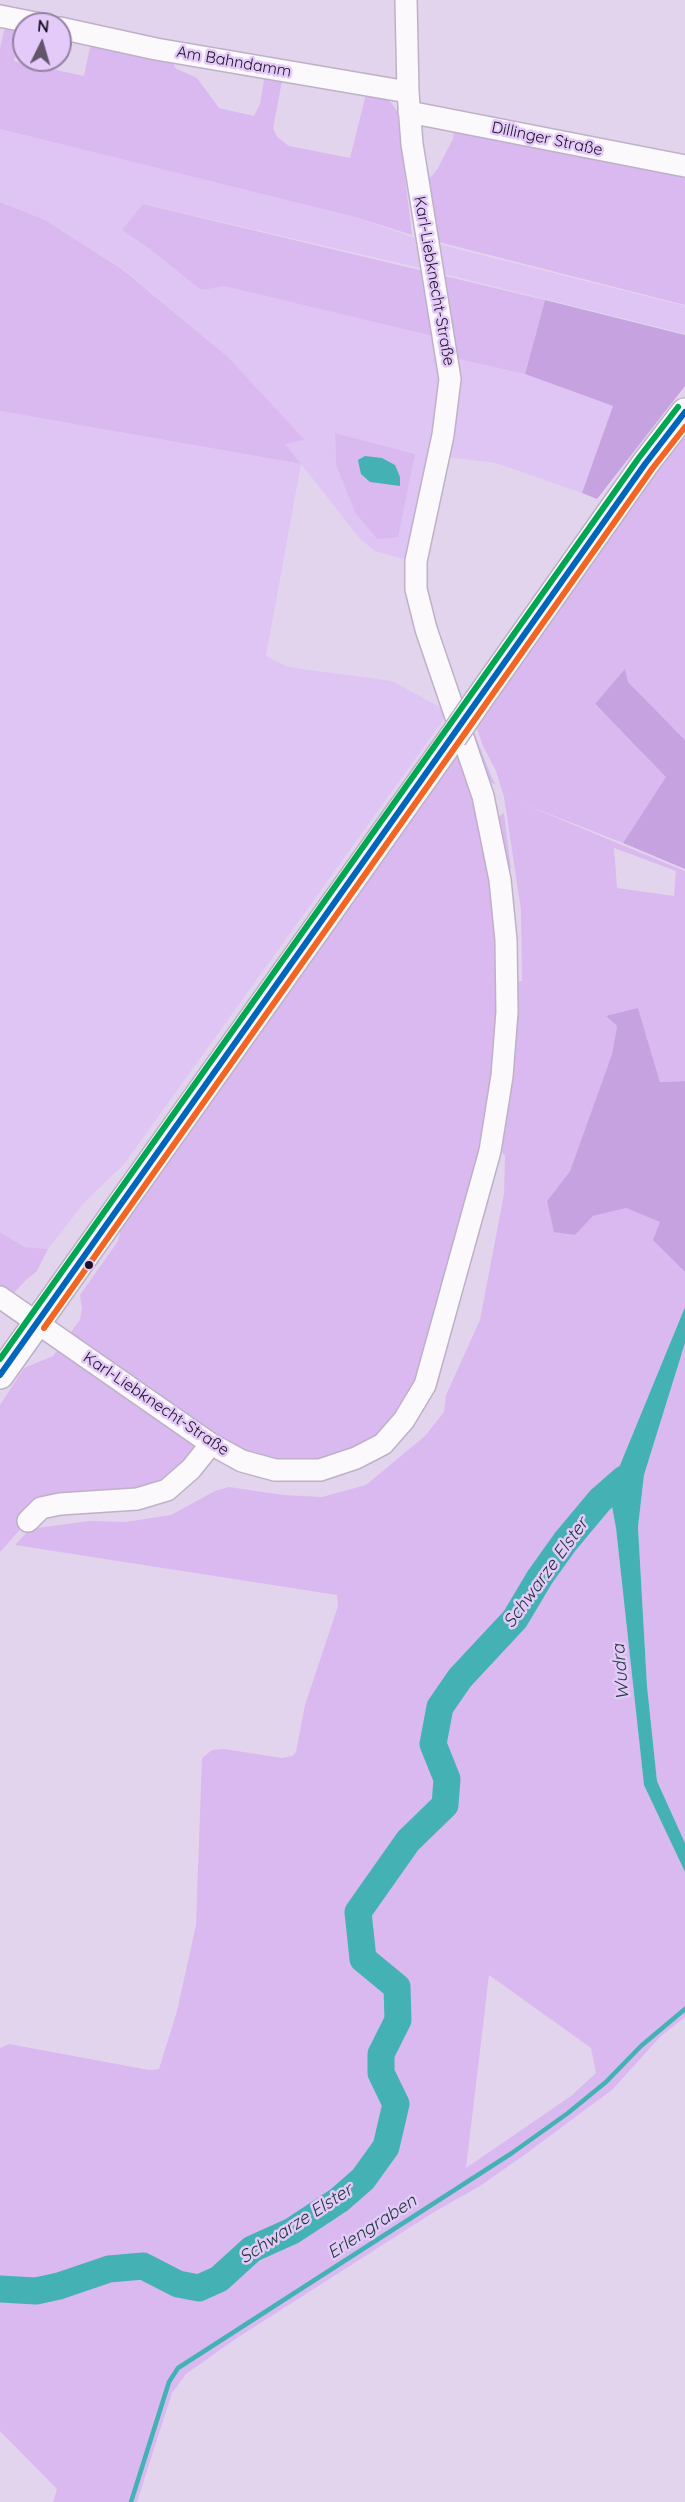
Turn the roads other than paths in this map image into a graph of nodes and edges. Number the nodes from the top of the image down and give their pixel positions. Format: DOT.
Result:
graph roads {
  1 [pos="406,0"];
  2 [pos="72,31"];
  3 [pos="409,102"];
  4 [pos="685,166"];
  5 [pos="685,412"];
  6 [pos="0,1297"];
  7 [pos="37,1323"];
  8 [pos="0,1375"];
  9 [pos="211,1444"];
  10 [pos="28,1521"];
  1 -- 3 [label="street, Karl-Liebknecht-Straße"];
  2 -- 3 [label="street, Am Bahndamm"];
  3 -- 4 [label="street, Dillinger Straße"];
  3 -- 9 [label="street, Karl-Liebknecht-Straße"];
  5 -- 7 [label="main road, bridge"];
  6 -- 7 [label="street, Karl-Liebknecht-Straße"];
  7 -- 8 [label="main road"];
  7 -- 9 [label="street, Karl-Liebknecht-Straße"];
  9 -- 10 [label="street"];
}
